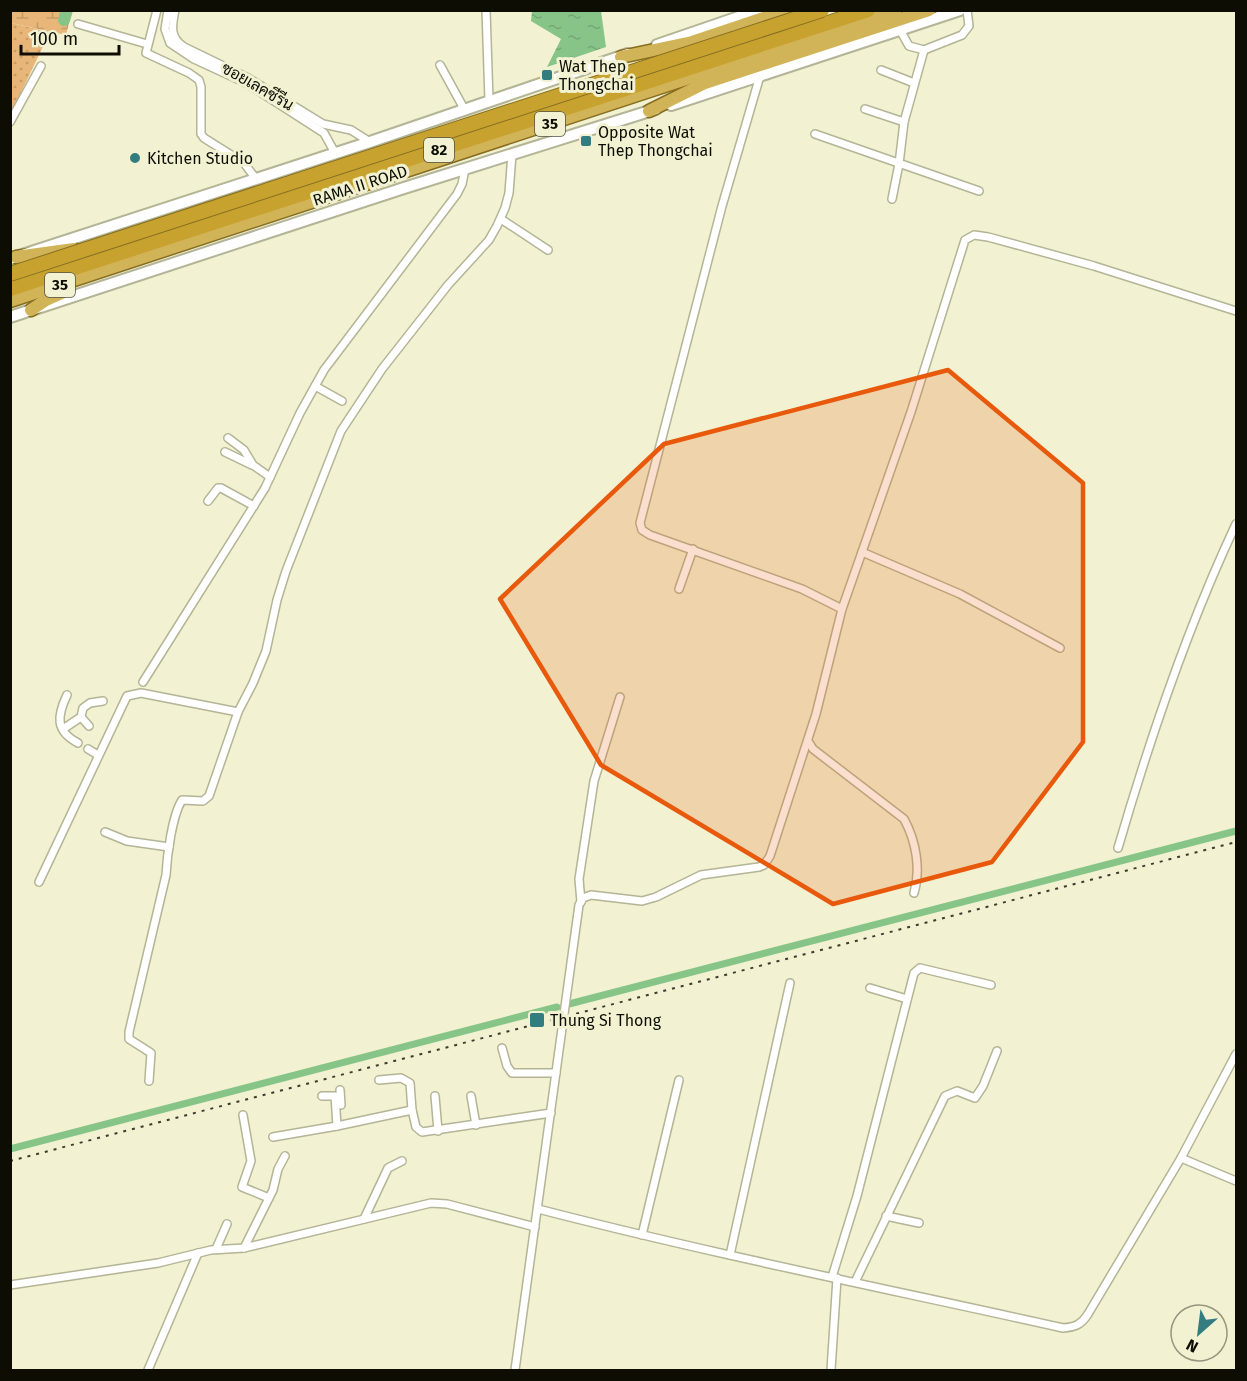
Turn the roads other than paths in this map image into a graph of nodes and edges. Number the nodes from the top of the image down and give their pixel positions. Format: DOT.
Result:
graph roads {
  1 [pos="157,10"];
  2 [pos="486,10"];
  3 [pos="759,10"];
  4 [pos="787,10"];
  5 [pos="822,10"];
  6 [pos="829,10"];
  7 [pos="868,10"];
  8 [pos="896,10"];
  9 [pos="929,10"];
  10 [pos="960,10"];
  11 [pos="967,10"];
  12 [pos="171,11"];
  13 [pos="78,24"];
  14 [pos="900,30"];
  15 [pos="692,42"];
  16 [pos="147,44"];
  17 [pos="924,50"];
  18 [pos="621,57"];
  19 [pos="440,65"];
  20 [pos="41,66"];
  21 [pos="881,70"];
  22 [pos="638,72"];
  23 [pos="760,76"];
  24 [pos="247,81"];
  25 [pos="914,82"];
  26 [pos="705,83"];
  27 [pos="645,93"];
  28 [pos="489,101"];
  29 [pos="865,109"];
  30 [pos="649,111"];
  31 [pos="461,112"];
  32 [pos="10,122"];
  33 [pos="904,122"];
  34 [pos="815,134"];
  35 [pos="370,142"];
  36 [pos="335,153"];
  37 [pos="512,154"];
  38 [pos="899,163"];
  39 [pos="465,169"];
  40 [pos="256,179"];
  41 [pos="979,190"];
  42 [pos="892,199"];
  43 [pos="501,219"];
  44 [pos="103,244"];
  45 [pos="548,250"];
  46 [pos="13,258"];
  47 [pos="109,269"];
  48 [pos="10,274"];
  49 [pos="10,289"];
  50 [pos="10,301"];
  51 [pos="31,310"];
  52 [pos="1236,310"];
  53 [pos="10,317"];
  54 [pos="315,386"];
  55 [pos="342,401"];
  56 [pos="228,438"];
  57 [pos="225,452"];
  58 [pos="253,465"];
  59 [pos="270,477"];
  60 [pos="208,501"];
  61 [pos="254,506"];
  62 [pos="1236,524"];
  63 [pos="693,549"];
  64 [pos="862,552"];
  65 [pos="679,589"];
  66 [pos="842,609"];
  67 [pos="1060,648"];
  68 [pos="143,682"];
  69 [pos="67,695"];
  70 [pos="620,697"];
  71 [pos="102,701"];
  72 [pos="238,712"];
  73 [pos="81,717"];
  74 [pos="89,726"];
  75 [pos="63,729"];
  76 [pos="807,741"];
  77 [pos="78,743"];
  78 [pos="88,749"];
  79 [pos="98,754"];
  80 [pos="105,832"];
  81 [pos="169,847"];
  82 [pos="1118,848"];
  83 [pos="39,882"];
  84 [pos="914,893"];
  85 [pos="581,902"];
  86 [pos="790,983"];
  87 [pos="991,985"];
  88 [pos="870,988"];
  89 [pos="907,999"];
  90 [pos="502,1048"];
  91 [pos="998,1051"];
  92 [pos="1236,1054"];
  93 [pos="556,1072"];
  94 [pos="379,1080"];
  95 [pos="679,1080"];
  96 [pos="149,1081"];
  97 [pos="340,1090"];
  98 [pos="322,1096"];
  99 [pos="435,1096"];
  100 [pos="471,1096"];
  101 [pos="412,1110"];
  102 [pos="550,1113"];
  103 [pos="243,1115"];
  104 [pos="477,1125"];
  105 [pos="339,1126"];
  106 [pos="438,1131"];
  107 [pos="273,1137"];
  108 [pos="285,1156"];
  109 [pos="1181,1158"];
  110 [pos="402,1161"];
  111 [pos="1236,1181"];
  112 [pos="269,1198"];
  113 [pos="538,1209"];
  114 [pos="886,1216"];
  115 [pos="364,1219"];
  116 [pos="919,1223"];
  117 [pos="227,1224"];
  118 [pos="535,1227"];
  119 [pos="642,1235"];
  120 [pos="244,1248"];
  121 [pos="216,1249"];
  122 [pos="198,1253"];
  123 [pos="730,1255"];
  124 [pos="835,1278"];
  125 [pos="855,1282"];
  126 [pos="10,1285"];
  127 [pos="148,1371"];
  128 [pos="515,1371"];
  129 [pos="831,1371"];
  1 -- 16 [label="street"];
  2 -- 28 [label="street"];
  3 -- 18 [label="main road, 35"];
  4 -- 15 [label="highway"];
  5 -- 48 [label="highway, 82, bridge"];
  6 -- 22 [label="highway, RAMA II ROAD / 35"];
  7 -- 49 [label="highway, 82"];
  8 -- 27 [label="highway, RAMA II ROAD / 35"];
  9 -- 26 [label="highway"];
  10 -- 14 [label="main road, RAMA II ROAD / 35"];
  11 -- 17 [label="street"];
  12 -- 24 [label="street, ซอยเลคซีรีน"];
  13 -- 16 [label="street"];
  14 -- 17 [label="street"];
  14 -- 23 [label="main road, RAMA II ROAD / 35"];
  15 -- 18 [label="highway"];
  15 -- 22 [label="highway"];
  16 -- 40 [label="street"];
  17 -- 25 [label="street"];
  18 -- 28 [label="main road, 35"];
  19 -- 31 [label="street"];
  20 -- 32 [label="street"];
  21 -- 25 [label="street"];
  22 -- 44 [label="highway, RAMA II ROAD / 35"];
  23 -- 30 [label="main road, RAMA II ROAD / 35"];
  23 -- 63 [label="street"];
  24 -- 35 [label="street, ซอยเลคซีรีน"];
  24 -- 36 [label="street, ซอยเลคซีรีน"];
  25 -- 33 [label="street"];
  26 -- 27 [label="highway"];
  26 -- 30 [label="highway"];
  27 -- 47 [label="highway, RAMA II ROAD / 35"];
  28 -- 31 [label="main road, 35"];
  29 -- 33 [label="street"];
  30 -- 37 [label="main road, RAMA II ROAD / 35"];
  31 -- 35 [label="main road, 35"];
  33 -- 38 [label="street"];
  34 -- 38 [label="street"];
  35 -- 36 [label="main road, 35"];
  36 -- 40 [label="main road, 35"];
  37 -- 39 [label="main road, RAMA II ROAD / 35"];
  37 -- 43 [label="street"];
  38 -- 41 [label="street"];
  38 -- 42 [label="street"];
  39 -- 51 [label="main road, RAMA II ROAD / 35"];
  39 -- 54 [label="street"];
  40 -- 46 [label="main road, 35"];
  43 -- 45 [label="street"];
  43 -- 72 [label="street"];
  44 -- 46 [label="highway"];
  44 -- 48 [label="highway, RAMA II ROAD / 35"];
  47 -- 50 [label="highway, RAMA II ROAD / 35"];
  47 -- 51 [label="highway"];
  51 -- 53 [label="main road, RAMA II ROAD / 35"];
  52 -- 64 [label="street"];
  54 -- 55 [label="street"];
  54 -- 59 [label="street"];
  56 -- 58 [label="street"];
  57 -- 58 [label="street"];
  58 -- 59 [label="street"];
  59 -- 61 [label="street"];
  60 -- 61 [label="street"];
  61 -- 68 [label="street"];
  62 -- 82 [label="street"];
  63 -- 65 [label="street"];
  63 -- 66 [label="street"];
  64 -- 66 [label="street"];
  64 -- 67 [label="street"];
  66 -- 76 [label="street"];
  69 -- 75 [label="street"];
  70 -- 85 [label="street"];
  71 -- 73 [label="street"];
  72 -- 79 [label="street"];
  72 -- 81 [label="street"];
  73 -- 74 [label="street"];
  73 -- 75 [label="street"];
  75 -- 77 [label="street"];
  76 -- 84 [label="street"];
  76 -- 85 [label="street"];
  78 -- 79 [label="street"];
  79 -- 83 [label="street"];
  80 -- 81 [label="street"];
  81 -- 96 [label="street"];
  85 -- 93 [label="street"];
  86 -- 123 [label="street"];
  87 -- 89 [label="street"];
  88 -- 89 [label="street"];
  89 -- 124 [label="street"];
  90 -- 93 [label="street"];
  91 -- 114 [label="street"];
  92 -- 109 [label="street"];
  93 -- 102 [label="street"];
  94 -- 101 [label="street"];
  95 -- 119 [label="street"];
  97 -- 105 [label="street"];
  98 -- 105 [label="street"];
  99 -- 106 [label="street"];
  100 -- 104 [label="street"];
  101 -- 105 [label="street"];
  101 -- 106 [label="street"];
  102 -- 104 [label="street"];
  102 -- 113 [label="street"];
  103 -- 112 [label="street"];
  104 -- 106 [label="street"];
  105 -- 107 [label="street"];
  108 -- 112 [label="street"];
  109 -- 111 [label="street"];
  109 -- 125 [label="street"];
  110 -- 115 [label="street"];
  112 -- 120 [label="street"];
  113 -- 118 [label="street"];
  113 -- 119 [label="street"];
  114 -- 116 [label="street"];
  114 -- 125 [label="street"];
  115 -- 118 [label="street"];
  115 -- 120 [label="street"];
  117 -- 121 [label="street"];
  118 -- 128 [label="street"];
  119 -- 123 [label="street"];
  120 -- 121 [label="street"];
  121 -- 122 [label="street"];
  122 -- 126 [label="street"];
  122 -- 127 [label="street"];
  123 -- 124 [label="street"];
  124 -- 125 [label="street"];
  124 -- 129 [label="street"];
}
